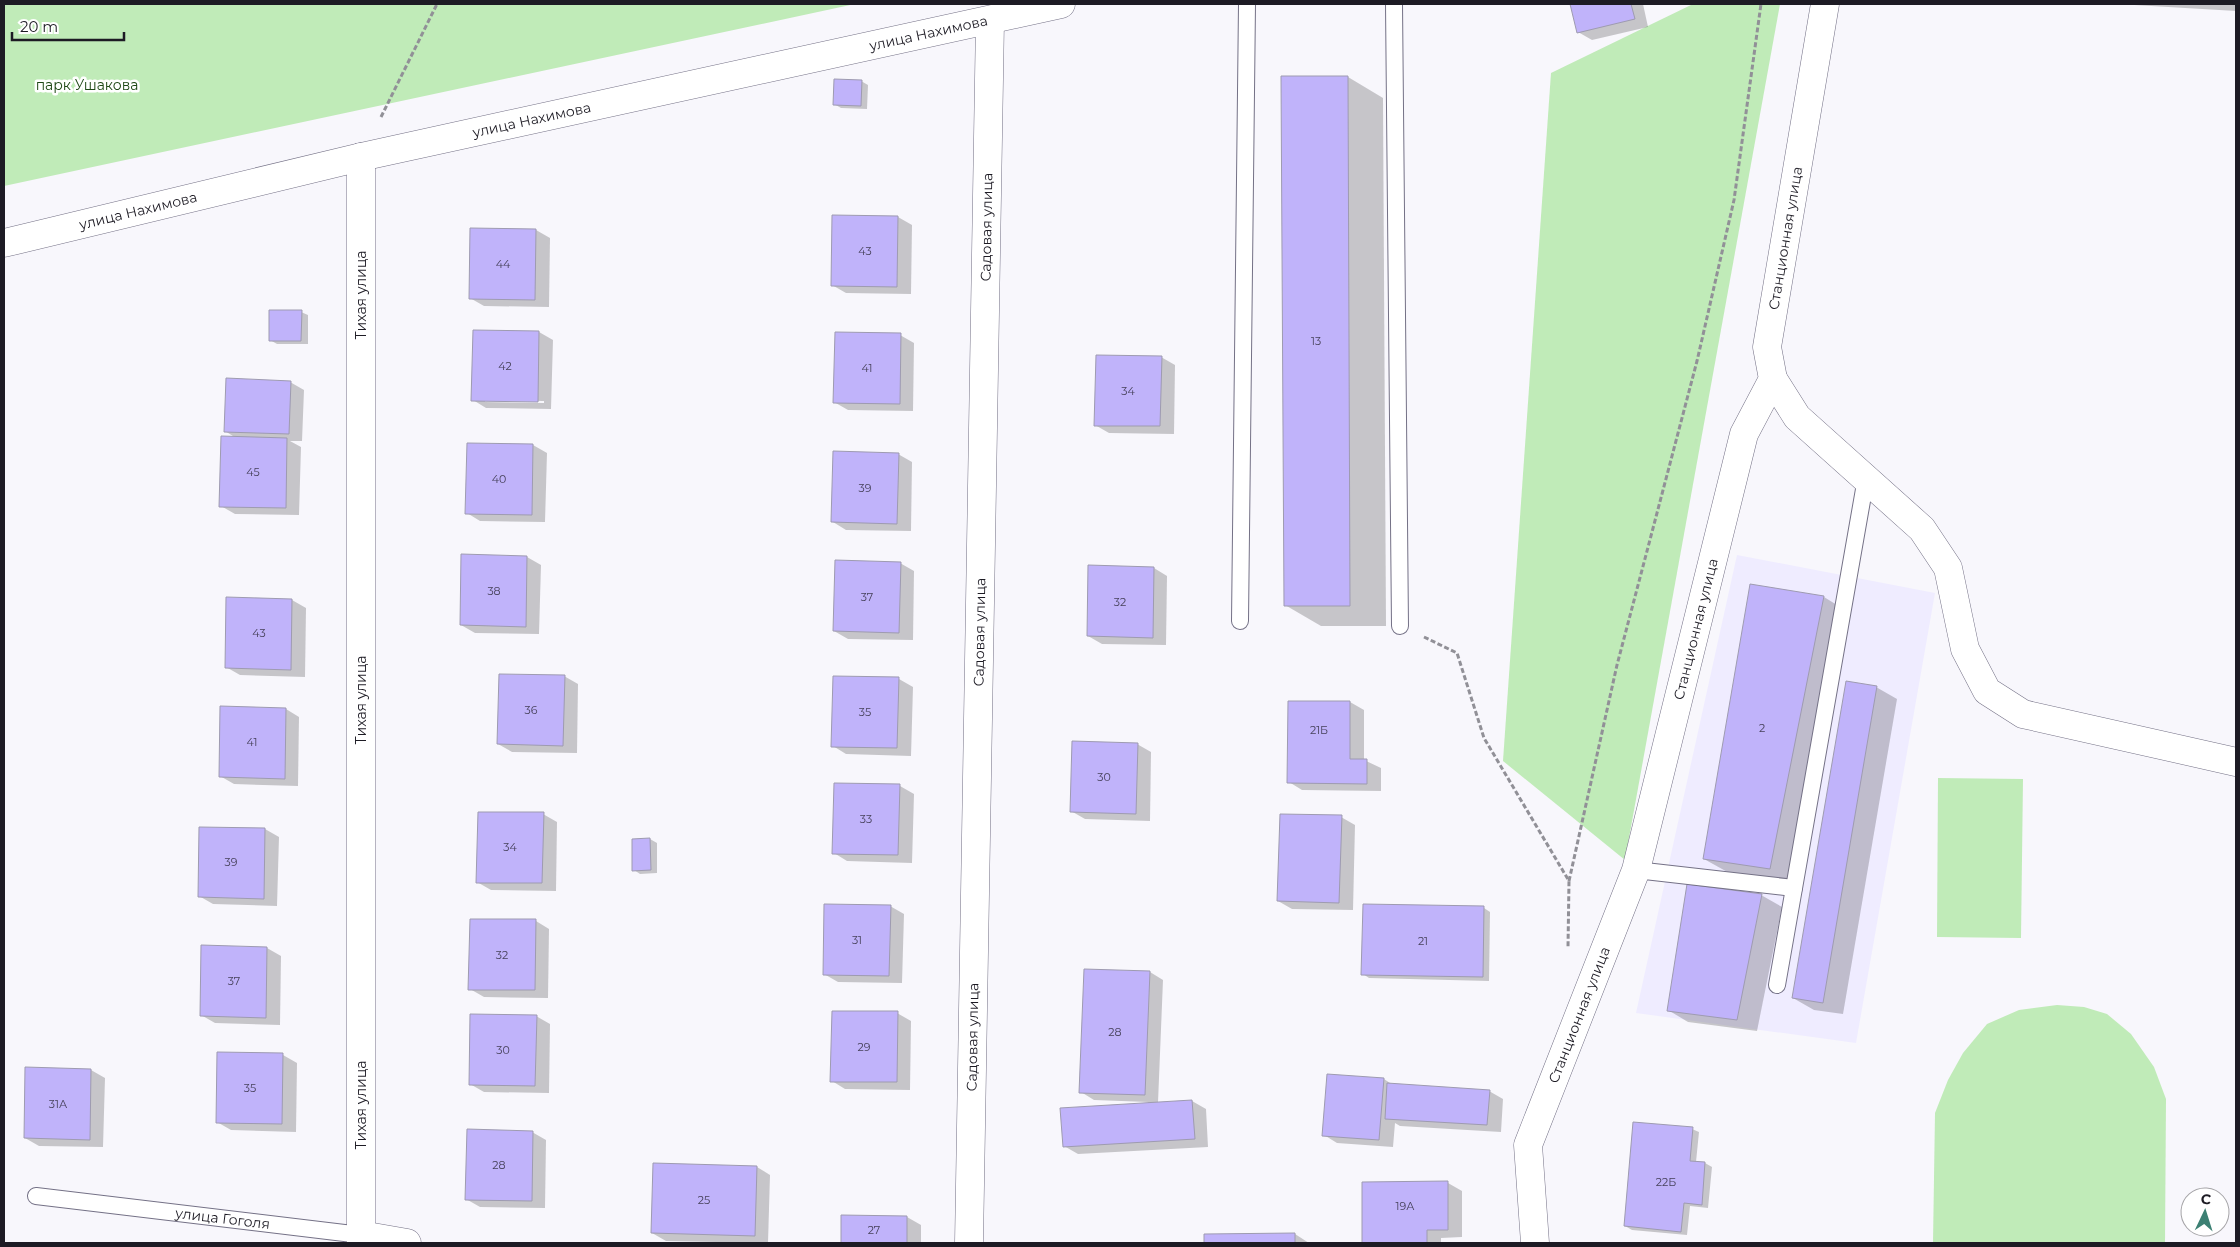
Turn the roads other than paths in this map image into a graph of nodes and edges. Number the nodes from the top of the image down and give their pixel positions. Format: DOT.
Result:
graph roads {
  1 [pos="1061,4"];
  2 [pos="1247,4"];
  3 [pos="1394,4"];
  4 [pos="1825,4"];
  5 [pos="990,20"];
  6 [pos="361,157"];
  7 [pos="4,243"];
  8 [pos="1773,379"];
  9 [pos="1866,478"];
  10 [pos="1240,621"];
  11 [pos="1400,626"];
  12 [pos="2236,762"];
  13 [pos="1636,870"];
  14 [pos="1794,888"];
  15 [pos="1777,985"];
  16 [pos="36,1196"];
  17 [pos="361,1239"];
  18 [pos="407,1243"];
  19 [pos="969,1243"];
  20 [pos="1535,1243"];
  1 -- 5 [label="street, улица Нахимова"];
  2 -- 10 [label="lane"];
  3 -- 11 [label="lane"];
  4 -- 8 [label="street, Станционная улица"];
  5 -- 6 [label="street, улица Нахимова"];
  5 -- 19 [label="street, Садовая улица"];
  6 -- 7 [label="street, улица Нахимова"];
  6 -- 17 [label="street, Тихая улица"];
  8 -- 9 [label="street"];
  8 -- 13 [label="street, Станционная улица"];
  9 -- 12 [label="street"];
  9 -- 14 [label="lane"];
  13 -- 14 [label="lane"];
  13 -- 20 [label="street, Станционная улица"];
  14 -- 15 [label="lane"];
  16 -- 17 [label="lane, улица Гоголя"];
  17 -- 18 [label="street, улица Гоголя"];
}
